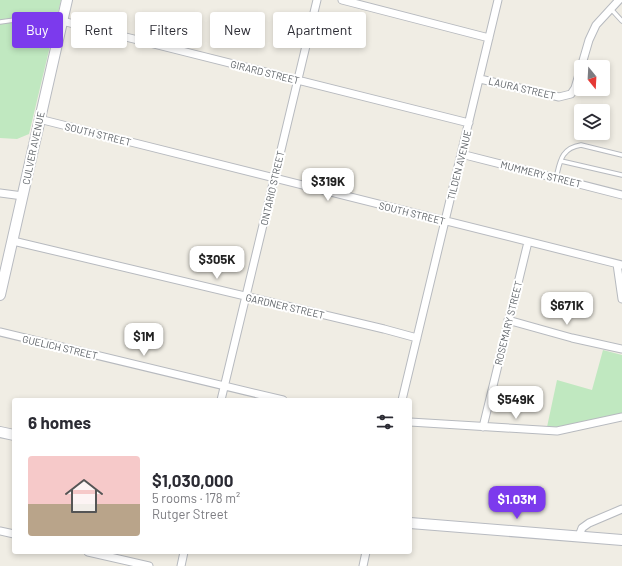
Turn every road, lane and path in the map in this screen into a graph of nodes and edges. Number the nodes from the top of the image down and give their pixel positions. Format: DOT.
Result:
graph roads {
  1 [pos="67,0"];
  2 [pos="317,0"];
  3 [pos="342,0"];
  4 [pos="498,0"];
  5 [pos="619,0"];
  6 [pos="611,9"];
  7 [pos="63,17"];
  8 [pos="12,20"];
  9 [pos="63,21"];
  10 [pos="622,21"];
  11 [pos="0,22"];
  12 [pos="489,38"];
  13 [pos="56,48"];
  14 [pos="480,79"];
  15 [pos="297,80"];
  16 [pos="39,119"];
  17 [pos="469,123"];
  18 [pos="461,154"];
  19 [pos="622,155"];
  20 [pos="561,161"];
  21 [pos="622,175"];
  22 [pos="274,178"];
  23 [pos="556,178"];
  24 [pos="0,193"];
  25 [pos="622,195"];
  26 [pos="23,196"];
  27 [pos="445,221"];
  28 [pos="13,242"];
  29 [pos="528,242"];
  30 [pos="620,264"];
  31 [pos="1,284"];
  32 [pos="0,295"];
  33 [pos="246,296"];
  34 [pos="622,299"];
  35 [pos="508,320"];
  36 [pos="0,332"];
  37 [pos="417,338"];
  38 [pos="622,349"];
  39 [pos="224,386"];
  40 [pos="221,398"];
  41 [pos="275,398"];
  42 [pos="402,398"];
  43 [pos="622,417"];
  44 [pos="412,422"];
  45 [pos="482,427"];
  46 [pos="0,432"];
  47 [pos="12,435"];
  48 [pos="622,509"];
  49 [pos="412,523"];
  50 [pos="0,531"];
  51 [pos="12,534"];
  52 [pos="579,536"];
  53 [pos="622,540"];
  54 [pos="97,554"];
  55 [pos="184,554"];
  56 [pos="366,554"];
  57 [pos="149,566"];
  58 [pos="181,566"];
  59 [pos="363,566"];
  1 -- 7 [label="main road, CULVER AVENUE"];
  2 -- 15 [label="street, ONTARIO STREET"];
  3 -- 12 [label="street"];
  4 -- 12 [label="street, TILDEN AVENUE"];
  5 -- 6 [label="street"];
  6 -- 10 [label="lane"];
  6 -- 14 [label="street, LAURA STREET"];
  8 -- 11 [label="lane"];
  9 -- 15 [label="street, GIRARD STREET"];
  12 -- 14 [label="street, TILDEN AVENUE"];
  13 -- 16 [label="main road, CULVER AVENUE"];
  14 -- 17 [label="street, TILDEN AVENUE"];
  15 -- 17 [label="street, GIRARD STREET"];
  15 -- 22 [label="street, ONTARIO STREET"];
  16 -- 22 [label="street, SOUTH STREET"];
  16 -- 26 [label="main road, CULVER AVENUE"];
  17 -- 18 [label="street, TILDEN AVENUE"];
  18 -- 23 [label="street, MUMMERY STREET"];
  18 -- 27 [label="street, TILDEN AVENUE"];
  19 -- 20 [label="lane"];
  20 -- 21 [label="lane"];
  20 -- 23 [label="lane"];
  22 -- 27 [label="street, SOUTH STREET"];
  22 -- 33 [label="street, ONTARIO STREET"];
  23 -- 25 [label="street, MUMMERY STREET"];
  24 -- 26 [label="street"];
  26 -- 28 [label="main road, CULVER AVENUE"];
  27 -- 29 [label="street, SOUTH STREET"];
  27 -- 37 [label="street, TILDEN AVENUE"];
  28 -- 31 [label="main road, CULVER AVENUE"];
  28 -- 33 [label="street, GARDNER STREET"];
  29 -- 30 [label="street, SOUTH STREET"];
  29 -- 35 [label="street, ROSEMARY STREET"];
  30 -- 34 [label="street"];
  31 -- 32 [label="main road, CULVER AVENUE"];
  33 -- 37 [label="street, GARDNER STREET"];
  33 -- 39 [label="street, ONTARIO STREET"];
  35 -- 38 [label="street"];
  35 -- 45 [label="street, ROSEMARY STREET"];
  36 -- 39 [label="street, GUELICH STREET"];
  37 -- 42 [label="street, TILDEN AVENUE"];
  39 -- 40 [label="street, ONTARIO STREET"];
  39 -- 41 [label="street, GUELICH STREET"];
  43 -- 45 [label="street"];
  44 -- 45 [label="street"];
  46 -- 47 [label="main road"];
  48 -- 52 [label="street"];
  49 -- 52 [label="main road"];
  50 -- 51 [label="street"];
  52 -- 53 [label="main road"];
  54 -- 57 [label="street"];
  55 -- 58 [label="street"];
  56 -- 59 [label="street"];
}
